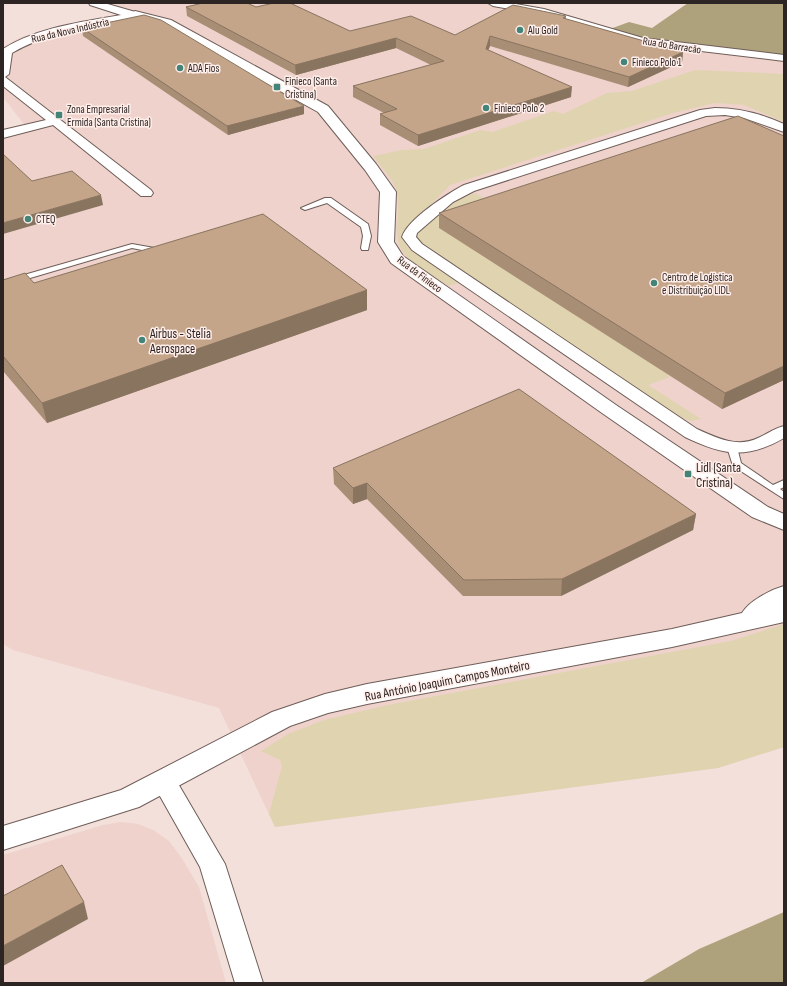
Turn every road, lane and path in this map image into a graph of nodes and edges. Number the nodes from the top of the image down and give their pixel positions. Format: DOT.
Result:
graph roads {
  1 [pos="94,3"];
  2 [pos="493,3"];
  3 [pos="135,15"];
  4 [pos="784,58"];
  5 [pos="3,74"];
  6 [pos="3,80"];
  7 [pos="55,121"];
  8 [pos="784,128"];
  9 [pos="3,134"];
  10 [pos="146,193"];
  11 [pos="305,208"];
  12 [pos="364,248"];
  13 [pos="157,251"];
  14 [pos="3,284"];
  15 [pos="784,431"];
  16 [pos="732,447"];
  17 [pos="784,483"];
  18 [pos="773,489"];
  19 [pos="784,496"];
  20 [pos="760,512"];
  21 [pos="784,523"];
  22 [pos="784,537"];
  23 [pos="784,594"];
  24 [pos="784,613"];
  25 [pos="745,620"];
  26 [pos="164,782"];
  27 [pos="3,838"];
  28 [pos="249,983"];
  1 -- 3 [label="street"];
  2 -- 4 [label="street, Rua do Barracão"];
  3 -- 5 [label="street, Rua da Nova Indústria"];
  3 -- 20 [label="street, Rua da Finieco"];
  6 -- 7 [label="street"];
  7 -- 9 [label="street"];
  7 -- 10 [label="street"];
  8 -- 16 [label="street"];
  11 -- 12 [label="lane"];
  13 -- 14 [label="lane"];
  15 -- 16 [label="street"];
  16 -- 18 [label="lane"];
  17 -- 18 [label="lane"];
  18 -- 19 [label="lane"];
  20 -- 21 [label="street"];
  20 -- 22 [label="street"];
  23 -- 25 [label="street"];
  24 -- 25 [label="street"];
  25 -- 26 [label="street, Rua António Joaquim Campos Monteiro"];
  26 -- 27 [label="street, Rua António Joaquim Campos Monteiro"];
  26 -- 28 [label="street"];
}
